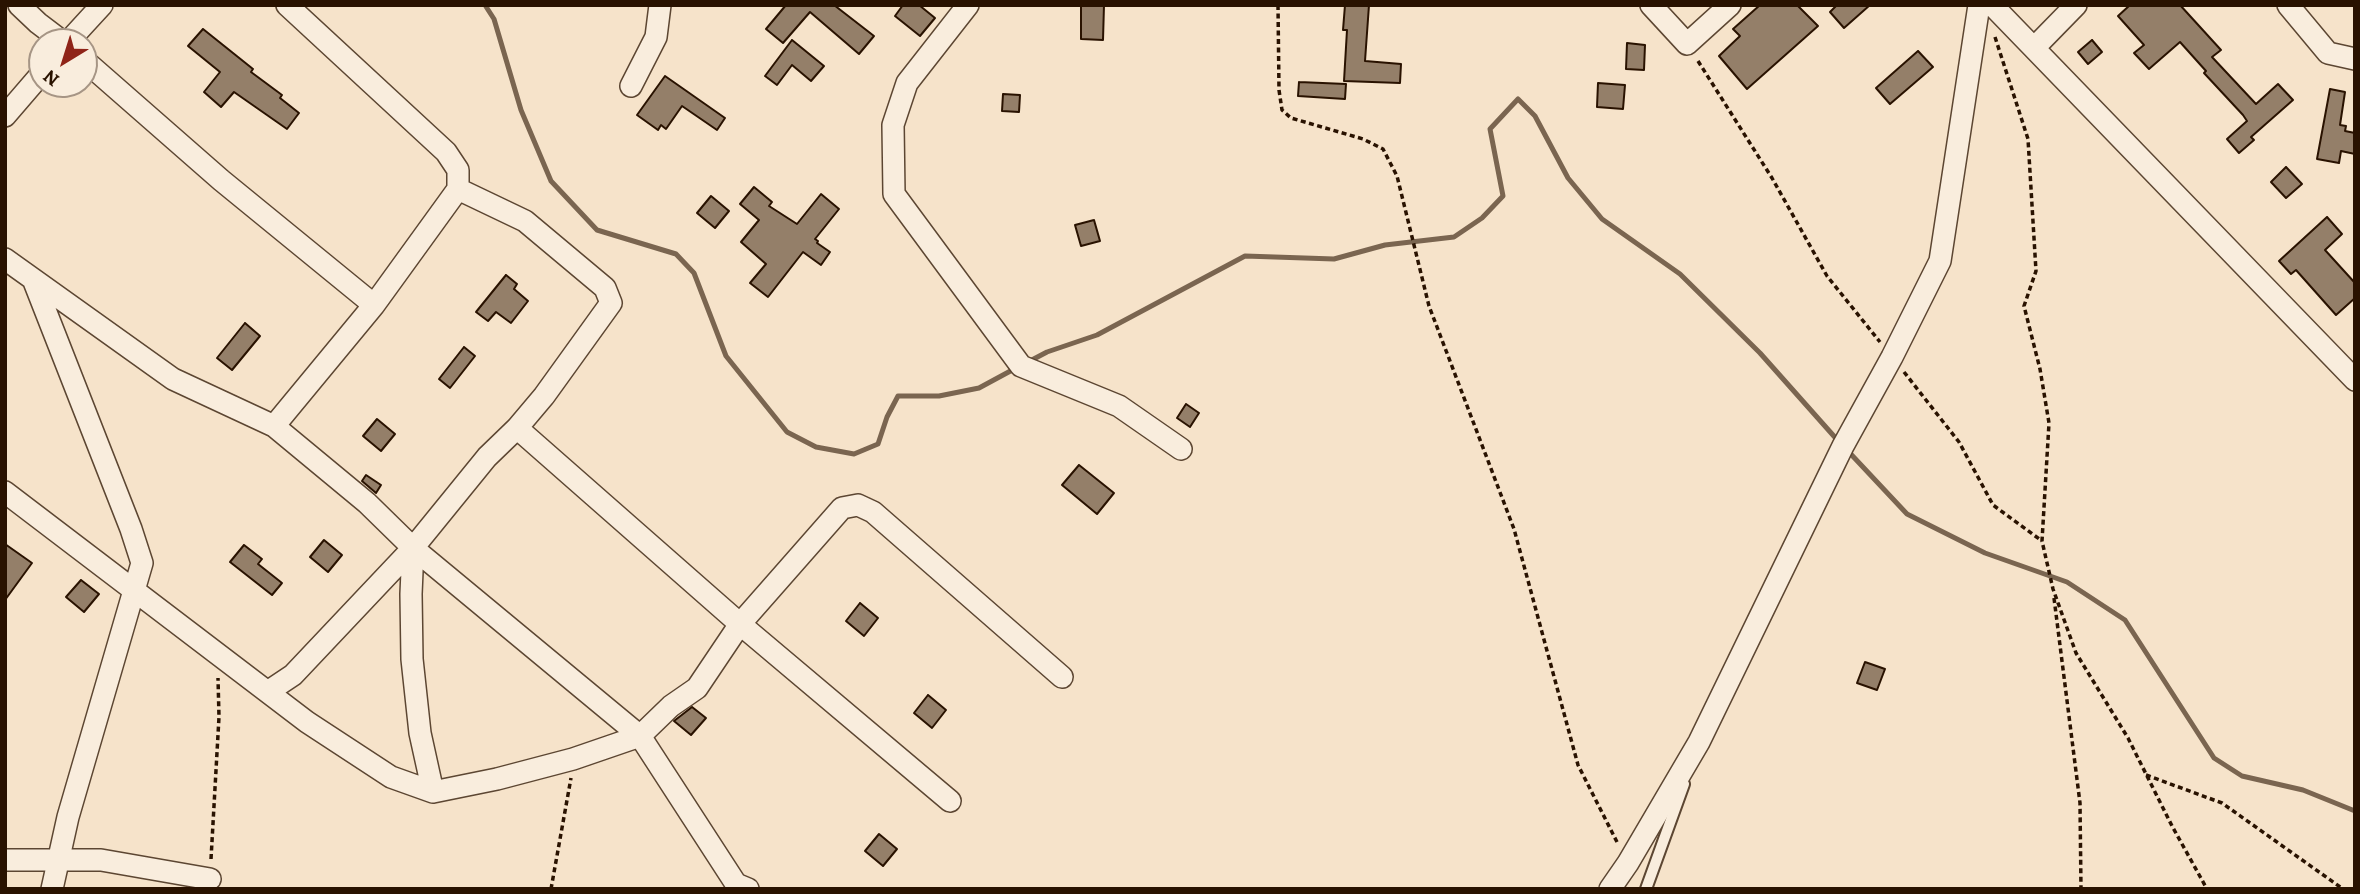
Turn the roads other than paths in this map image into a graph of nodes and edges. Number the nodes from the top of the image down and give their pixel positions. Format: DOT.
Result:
graph roads {
  1 [pos="19,5"];
  2 [pos="102,5"];
  3 [pos="288,5"];
  4 [pos="660,5"];
  5 [pos="968,5"];
  6 [pos="1651,5"];
  7 [pos="1730,5"];
  8 [pos="1979,5"];
  9 [pos="1992,5"];
  10 [pos="2076,5"];
  11 [pos="2288,5"];
  12 [pos="44,28"];
  13 [pos="81,28"];
  14 [pos="2034,48"];
  15 [pos="2355,59"];
  16 [pos="98,72"];
  17 [pos="631,86"];
  18 [pos="28,89"];
  19 [pos="5,116"];
  20 [pos="458,189"];
  21 [pos="5,259"];
  22 [pos="33,279"];
  23 [pos="374,305"];
  24 [pos="2355,380"];
  25 [pos="274,426"];
  26 [pos="517,428"];
  27 [pos="1181,449"];
  28 [pos="5,492"];
  29 [pos="413,548"];
  30 [pos="135,590"];
  31 [pos="740,624"];
  32 [pos="1062,677"];
  33 [pos="269,691"];
  34 [pos="640,736"];
  35 [pos="1699,742"];
  36 [pos="433,792"];
  37 [pos="950,801"];
  38 [pos="5,860"];
  39 [pos="58,860"];
  40 [pos="210,879"];
  41 [pos="52,889"];
  42 [pos="748,889"];
  43 [pos="1610,889"];
  44 [pos="1646,889"];
  1 -- 12 [label="street"];
  2 -- 13 [label="street"];
  3 -- 20 [label="street"];
  4 -- 17 [label="street"];
  5 -- 27 [label="street"];
  6 -- 7 [label="street"];
  8 -- 35 [label="street"];
  9 -- 14 [label="street"];
  10 -- 14 [label="street"];
  11 -- 15 [label="street"];
  14 -- 24 [label="street"];
  16 -- 23 [label="street"];
  18 -- 19 [label="street"];
  20 -- 23 [label="street"];
  20 -- 26 [label="street"];
  21 -- 22 [label="street"];
  22 -- 25 [label="street"];
  22 -- 30 [label="street"];
  23 -- 25 [label="street"];
  25 -- 29 [label="street"];
  26 -- 29 [label="street"];
  26 -- 31 [label="street"];
  28 -- 30 [label="street"];
  29 -- 33 [label="street"];
  29 -- 34 [label="street"];
  29 -- 36 [label="street"];
  30 -- 33 [label="street"];
  30 -- 39 [label="street"];
  31 -- 32 [label="street"];
  31 -- 34 [label="street"];
  31 -- 37 [label="street"];
  33 -- 36 [label="street"];
  34 -- 36 [label="street"];
  34 -- 42 [label="street"];
  35 -- 43 [label="street"];
  35 -- 44 [label="lane"];
  38 -- 39 [label="street"];
  39 -- 40 [label="street"];
  39 -- 41 [label="street"];
}
